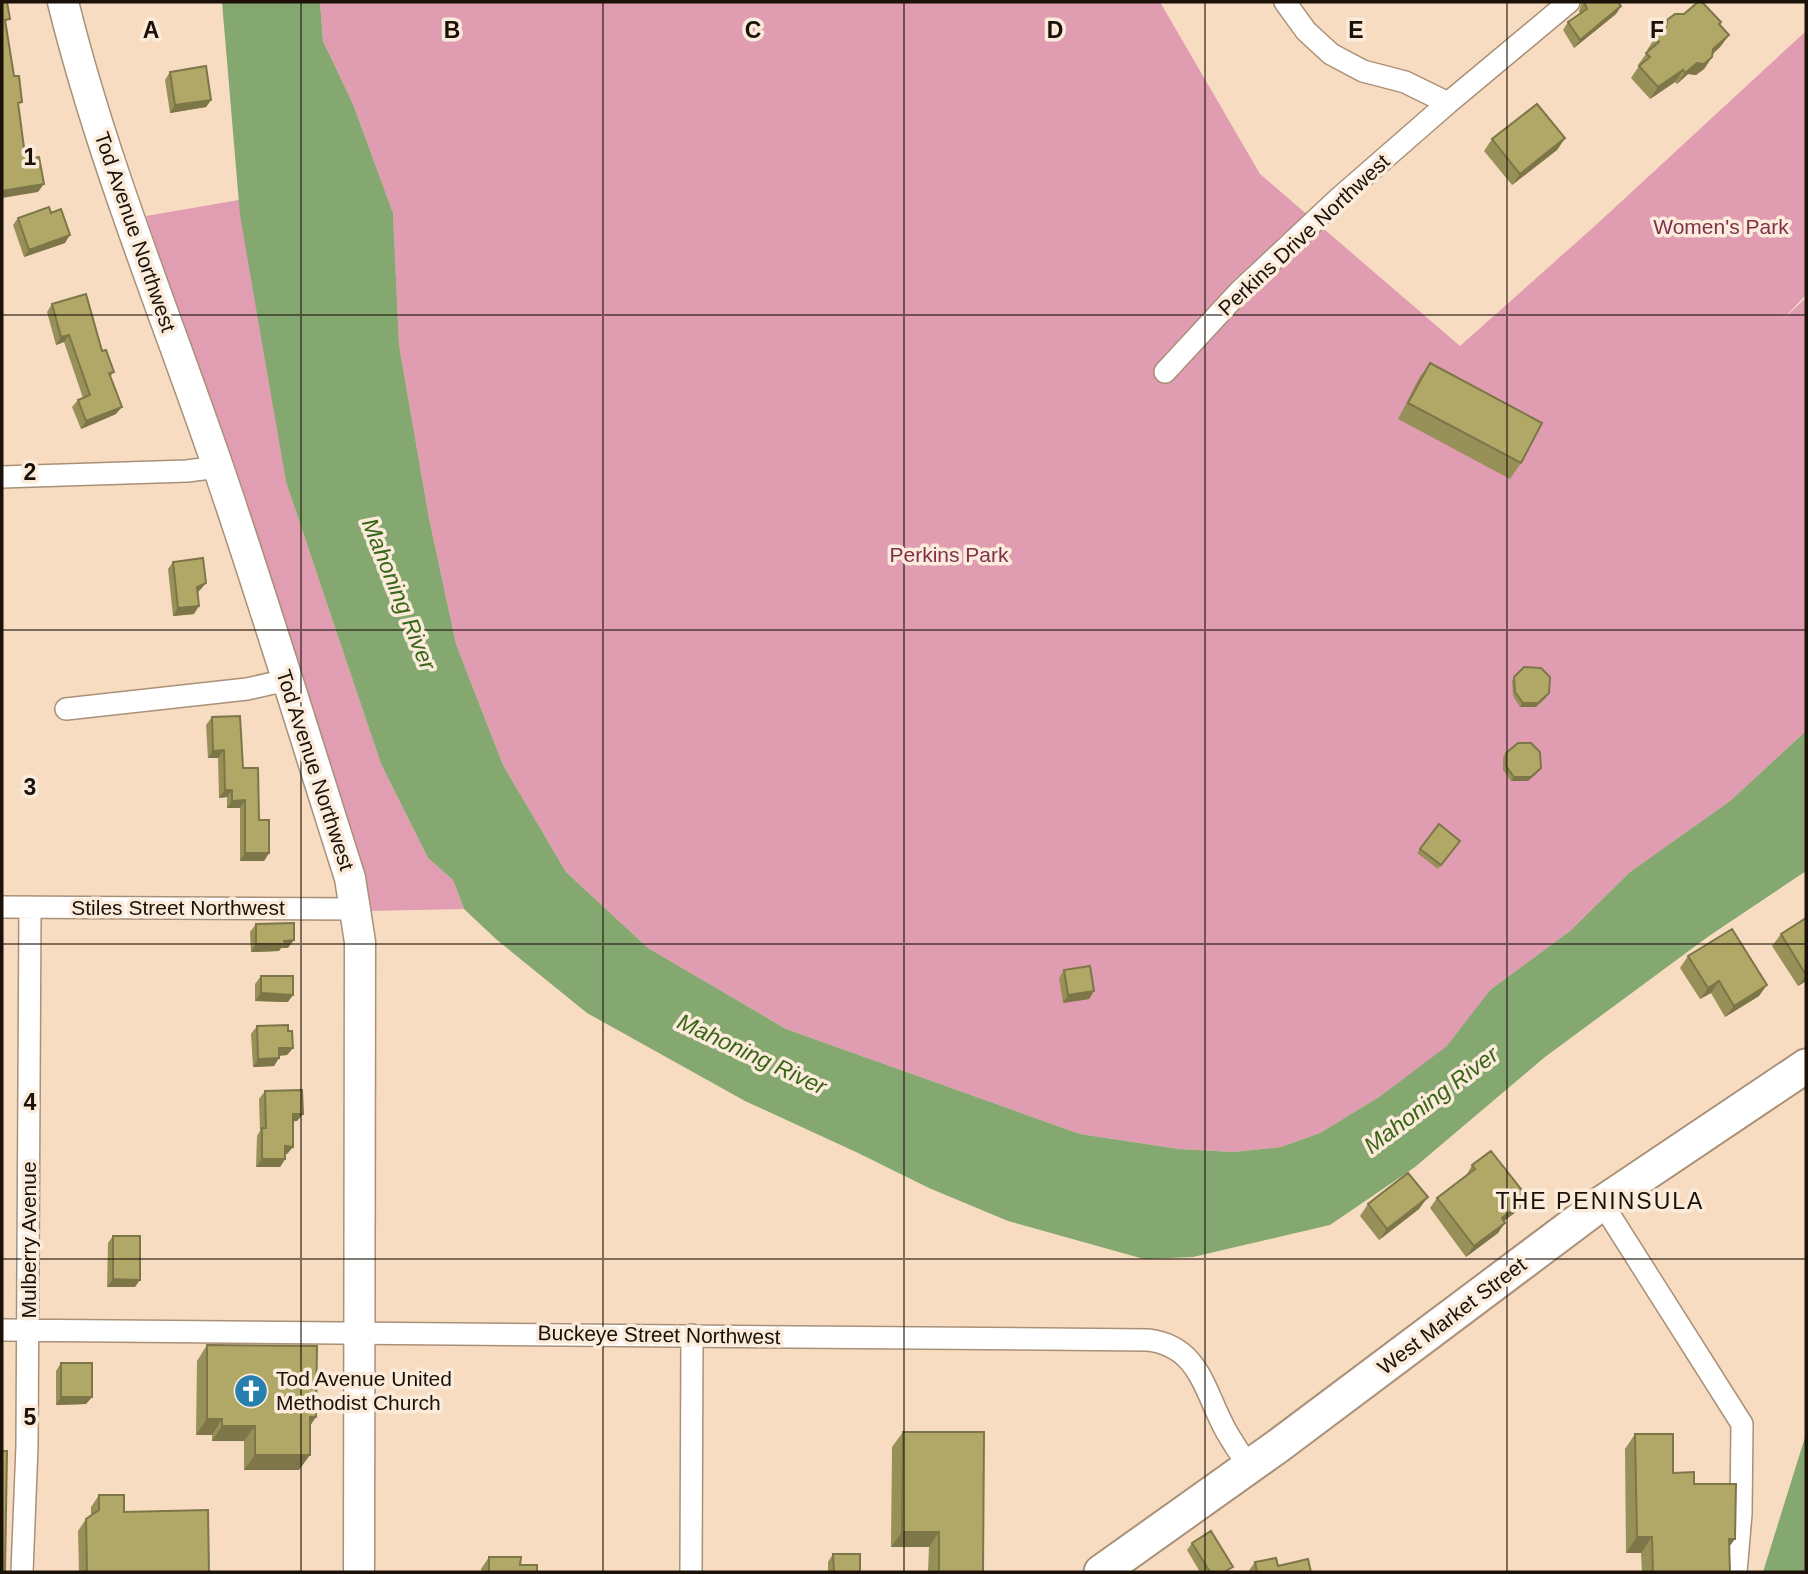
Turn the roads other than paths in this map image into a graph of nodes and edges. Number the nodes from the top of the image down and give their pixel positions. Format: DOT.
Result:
graph roads {
  1 [pos="63,2"];
  2 [pos="1285,2"];
  3 [pos="1569,2"];
  4 [pos="1448,103"];
  5 [pos="1165,372"];
  6 [pos="218,467"];
  7 [pos="2,477"];
  8 [pos="287,680"];
  9 [pos="66,709"];
  10 [pos="2,907"];
  11 [pos="30,907"];
  12 [pos="355,909"];
  13 [pos="1806,1066"];
  14 [pos="1602,1203"];
  15 [pos="2,1330"];
  16 [pos="29,1330"];
  17 [pos="361,1333"];
  18 [pos="692,1335"];
  19 [pos="1248,1466"];
  20 [pos="22,1572"];
  21 [pos="359,1572"];
  22 [pos="691,1572"];
  23 [pos="1101,1572"];
  24 [pos="1736,1572"];
  1 -- 6 [label="main road, Tod Avenue Northwest"];
  2 -- 4 [label="street"];
  3 -- 4 [label="street, Perkins Drive Northwest"];
  4 -- 5 [label="street, Perkins Drive Northwest"];
  6 -- 7 [label="street"];
  6 -- 8 [label="main road, Tod Avenue Northwest"];
  8 -- 9 [label="street"];
  8 -- 12 [label="main road, Tod Avenue Northwest"];
  10 -- 11 [label="street, Stiles Street Northwest"];
  11 -- 12 [label="street, Stiles Street Northwest"];
  11 -- 16 [label="street, Mulberry Avenue"];
  12 -- 17 [label="main road, Tod Avenue Northwest"];
  13 -- 14 [label="main road, West Market Street"];
  14 -- 19 [label="main road, West Market Street"];
  14 -- 24 [label="street"];
  15 -- 16 [label="street, Buckeye Street Northwest"];
  16 -- 17 [label="street, Buckeye Street Northwest"];
  16 -- 20 [label="street, Mulberry Avenue"];
  17 -- 18 [label="street, Buckeye Street Northwest"];
  17 -- 21 [label="main road, Tod Avenue Northwest"];
  18 -- 19 [label="street, Buckeye Street Northwest"];
  18 -- 22 [label="street"];
  19 -- 23 [label="main road, West Market Street"];
}
